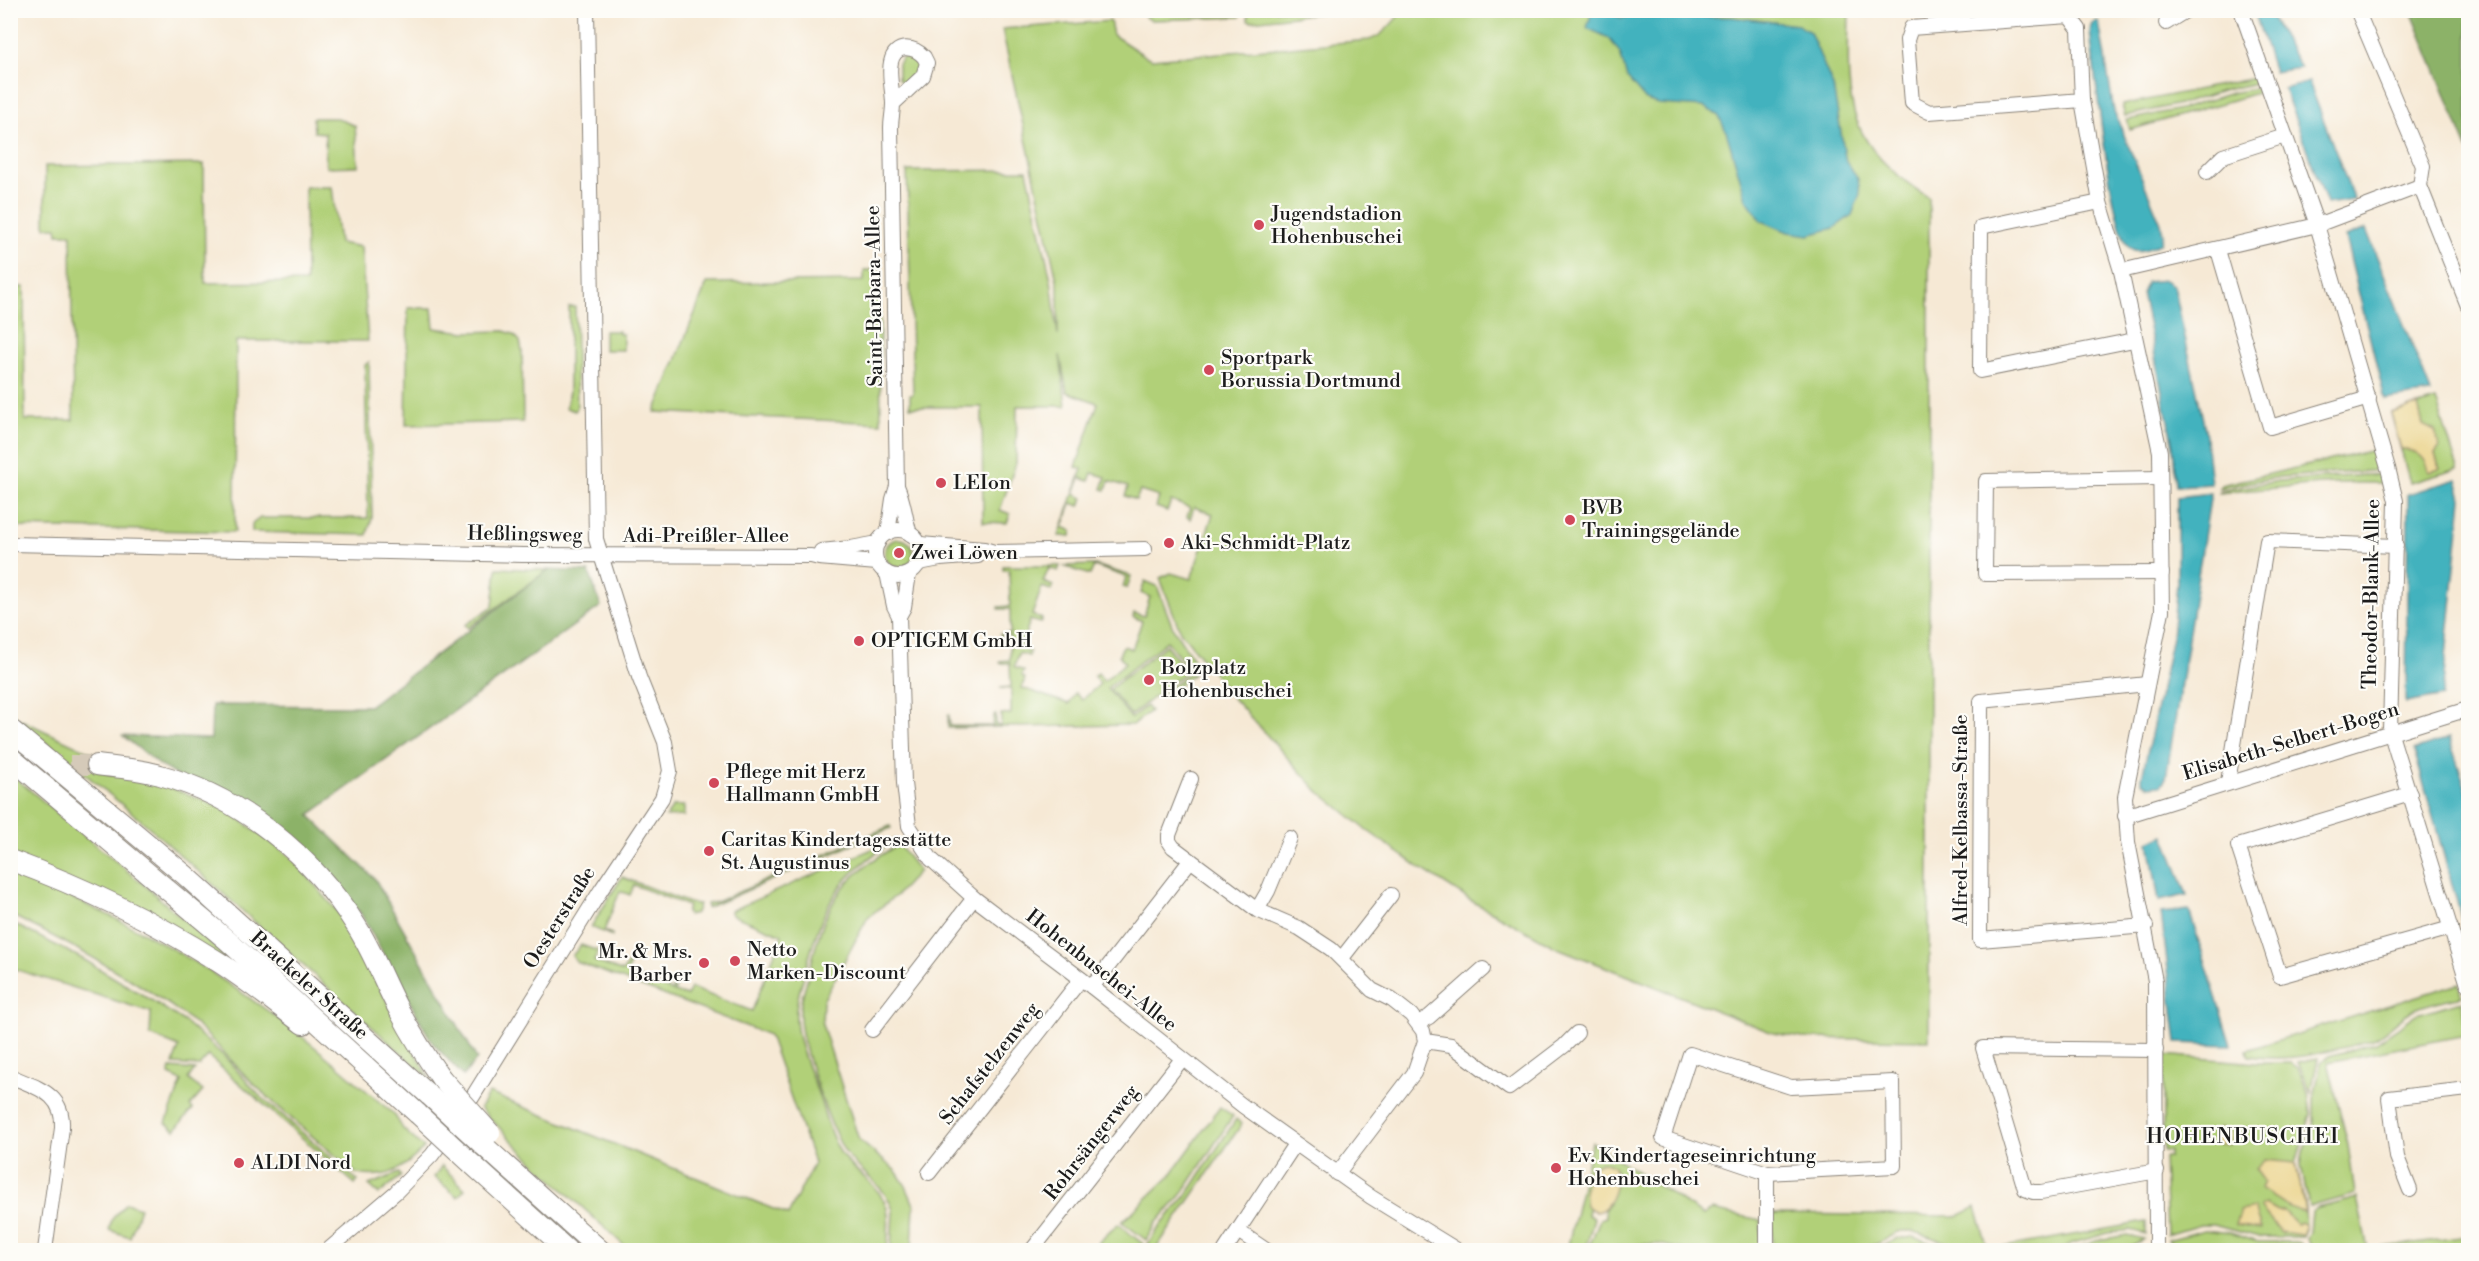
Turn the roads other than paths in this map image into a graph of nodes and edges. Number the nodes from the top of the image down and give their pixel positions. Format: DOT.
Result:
graph roads {
  1 [pos="587,10"];
  2 [pos="2187,10"];
  3 [pos="2241,10"];
  4 [pos="2357,10"];
  5 [pos="2166,23"];
  6 [pos="2082,100"];
  7 [pos="893,104"];
  8 [pos="2286,136"];
  9 [pos="2207,172"];
  10 [pos="2420,186"];
  11 [pos="2100,202"];
  12 [pos="2317,225"];
  13 [pos="2218,250"];
  14 [pos="2121,271"];
  15 [pos="2469,306"];
  16 [pos="2134,340"];
  17 [pos="2369,398"];
  18 [pos="2160,477"];
  19 [pos="897,486"];
  20 [pos="883,538"];
  21 [pos="915,539"];
  22 [pos="10,544"];
  23 [pos="2396,546"];
  24 [pos="1145,549"];
  25 [pos="994,552"];
  26 [pos="601,555"];
  27 [pos="811,556"];
  28 [pos="882,568"];
  29 [pos="914,569"];
  30 [pos="2162,573"];
  31 [pos="899,616"];
  32 [pos="2147,684"];
  33 [pos="2469,709"];
  34 [pos="10,729"];
  35 [pos="2390,732"];
  36 [pos="10,757"];
  37 [pos="97,765"];
  38 [pos="1191,779"];
  39 [pos="2228,782"];
  40 [pos="2410,794"];
  41 [pos="2125,816"];
  42 [pos="1290,837"];
  43 [pos="10,860"];
  44 [pos="1190,861"];
  45 [pos="1391,895"];
  46 [pos="974,898"];
  47 [pos="1257,910"];
  48 [pos="2146,926"];
  49 [pos="2451,928"];
  50 [pos="1342,958"];
  51 [pos="1483,969"];
  52 [pos="1087,983"];
  53 [pos="2469,985"];
  54 [pos="1418,1023"];
  55 [pos="872,1030"];
  56 [pos="1578,1033"];
  57 [pos="1425,1041"];
  58 [pos="2156,1050"];
  59 [pos="1182,1059"];
  60 [pos="10,1076"];
  61 [pos="2469,1089"];
  62 [pos="399,1097"];
  63 [pos="487,1139"];
  64 [pos="1295,1144"];
  65 [pos="2157,1171"];
  66 [pos="929,1173"];
  67 [pos="1767,1173"];
  68 [pos="1337,1174"];
  69 [pos="2410,1190"];
  70 [pos="1238,1231"];
  71 [pos="45,1251"];
  72 [pos="328,1251"];
  73 [pos="567,1251"];
  74 [pos="600,1251"];
  75 [pos="1032,1251"];
  76 [pos="1225,1251"];
  77 [pos="1266,1251"];
  78 [pos="1457,1251"];
  79 [pos="1767,1251"];
  80 [pos="2156,1251"];
  1 -- 26 [label="street, Heßlingsweg"];
  2 -- 5 [label="street"];
  3 -- 8 [label="street, Theodor-Blank-Allee"];
  4 -- 10 [label="street"];
  6 -- 6 [label="street"];
  6 -- 11 [label="street"];
  7 -- 19 [label="street, Saint-Barbara-Allee"];
  8 -- 9 [label="street"];
  8 -- 12 [label="street, Theodor-Blank-Allee"];
  10 -- 12 [label="street"];
  10 -- 15 [label="street"];
  11 -- 14 [label="street"];
  11 -- 16 [label="street"];
  12 -- 13 [label="street"];
  12 -- 17 [label="street, Theodor-Blank-Allee"];
  13 -- 14 [label="street"];
  13 -- 17 [label="street"];
  14 -- 16 [label="street"];
  16 -- 18 [label="street"];
  17 -- 23 [label="street, Theodor-Blank-Allee"];
  18 -- 30 [label="street"];
  18 -- 30 [label="street"];
  19 -- 20 [label="street, Saint-Barbara-Allee"];
  19 -- 21 [label="street, Saint-Barbara-Allee"];
  20 -- 21 [label="street, Adi-Preißler-Allee"];
  20 -- 27 [label="street, Adi-Preißler-Allee"];
  20 -- 28 [label="street"];
  21 -- 25 [label="street, Adi-Preißler-Allee"];
  21 -- 29 [label="street"];
  22 -- 26 [label="street, Heßlingsweg"];
  23 -- 35 [label="street, Theodor-Blank-Allee"];
  23 -- 39 [label="street"];
  24 -- 25 [label="street, Adi-Preißler-Allee"];
  25 -- 29 [label="street, Adi-Preißler-Allee"];
  26 -- 27 [label="street, Adi-Preißler-Allee"];
  26 -- 72 [label="street, Oesterstraße"];
  27 -- 28 [label="street, Adi-Preißler-Allee"];
  28 -- 29 [label="street, Adi-Preißler-Allee"];
  28 -- 31 [label="street, Hohenbuschei-Allee"];
  29 -- 31 [label="street, Hohenbuschei-Allee"];
  30 -- 32 [label="street"];
  31 -- 46 [label="street, Hohenbuschei-Allee"];
  32 -- 41 [label="street"];
  32 -- 48 [label="street, Alfred-Kelbassa-Straße"];
  33 -- 35 [label="street, Elisabeth-Selbert-Bogen"];
  34 -- 63 [label="highway, Brackeler Straße, bridge"];
  35 -- 39 [label="street, Elisabeth-Selbert-Bogen"];
  35 -- 40 [label="street, Theodor-Blank-Allee"];
  36 -- 62 [label="highway, Brackeler Straße"];
  37 -- 63 [label="highway, bridge"];
  38 -- 44 [label="street"];
  39 -- 41 [label="street, Elisabeth-Selbert-Bogen"];
  40 -- 49 [label="street, Theodor-Blank-Allee"];
  40 -- 49 [label="street"];
  41 -- 48 [label="street"];
  42 -- 47 [label="street"];
  43 -- 62 [label="highway"];
  44 -- 47 [label="street"];
  44 -- 52 [label="street, Schafstelzenweg"];
  45 -- 50 [label="street"];
  46 -- 52 [label="street, Hohenbuschei-Allee"];
  46 -- 55 [label="street"];
  47 -- 50 [label="street"];
  48 -- 58 [label="street"];
  49 -- 53 [label="street, Theodor-Blank-Allee"];
  50 -- 54 [label="street"];
  51 -- 54 [label="street"];
  52 -- 59 [label="street, Hohenbuschei-Allee"];
  52 -- 66 [label="street, Schafstelzenweg"];
  54 -- 57 [label="street"];
  56 -- 57 [label="street"];
  57 -- 68 [label="street"];
  58 -- 65 [label="street"];
  58 -- 65 [label="street"];
  59 -- 64 [label="street, Hohenbuschei-Allee"];
  59 -- 75 [label="street, Rohrsängerweg"];
  60 -- 71 [label="street"];
  61 -- 69 [label="street"];
  62 -- 73 [label="highway, Brackeler Straße, bridge"];
  63 -- 74 [label="highway"];
  64 -- 68 [label="street, Hohenbuschei-Allee"];
  64 -- 70 [label="street"];
  65 -- 80 [label="street"];
  67 -- 67 [label="street"];
  67 -- 79 [label="street"];
  68 -- 78 [label="street, Hohenbuschei-Allee"];
  70 -- 76 [label="street"];
  70 -- 77 [label="street"];
}
